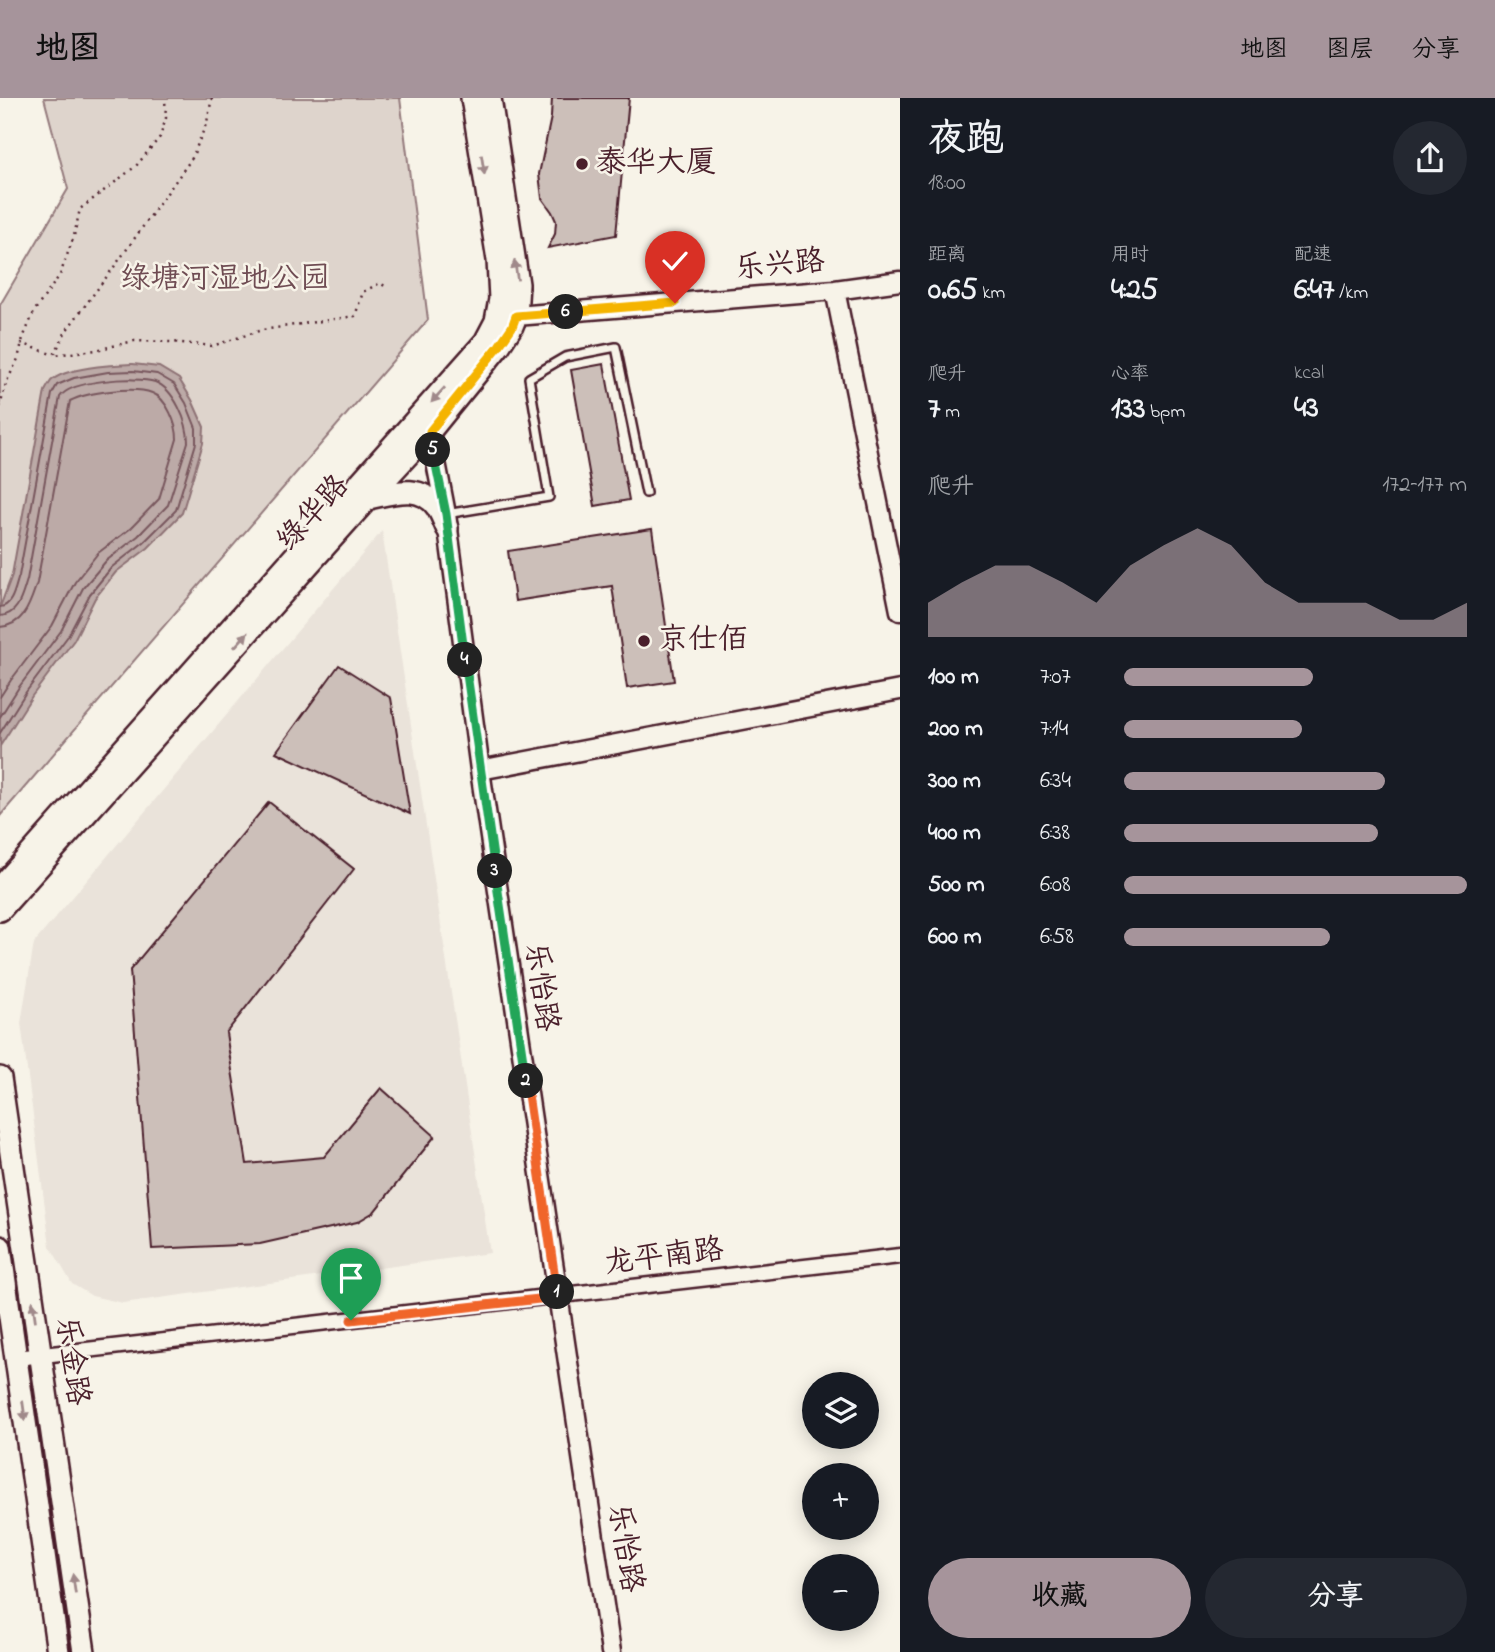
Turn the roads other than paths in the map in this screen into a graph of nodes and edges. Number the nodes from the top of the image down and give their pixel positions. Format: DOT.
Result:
graph roads {
  1 [pos="472,98"];
  2 [pos="490,98"];
  3 [pos="900,281"];
  4 [pos="835,290"];
  5 [pos="507,315"];
  6 [pos="424,425"];
  7 [pos="646,493"];
  8 [pos="368,498"];
  9 [pos="447,521"];
  10 [pos="900,611"];
  11 [pos="900,690"];
  12 [pos="480,770"];
  13 [pos="0,888"];
  14 [pos="0,910"];
  15 [pos="0,1078"];
  16 [pos="0,1247"];
  17 [pos="900,1256"];
  18 [pos="557,1297"];
  19 [pos="40,1355"];
  20 [pos="17,1358"];
  21 [pos="58,1652"];
  22 [pos="84,1652"];
  23 [pos="611,1652"];
  1 -- 5 [label="main road, 绿华路, one-way"];
  5 -- 2 [label="main road, 绿华路, one-way"];
  3 -- 4 [label="street, 乐兴路"];
  4 -- 5 [label="street, 乐兴路"];
  4 -- 10 [label="street"];
  5 -- 6 [label="main road, 绿华路"];
  6 -- 8 [label="main road, 绿华路"];
  6 -- 9 [label="street, 乐怡路"];
  6 -- 13 [label="main road, 绿华路"];
  7 -- 9 [label="lane"];
  8 -- 9 [label="main road"];
  14 -- 8 [label="main road, 绿华路, one-way"];
  9 -- 12 [label="street, 乐怡路"];
  11 -- 12 [label="street"];
  12 -- 18 [label="street, 乐怡路"];
  19 -- 15 [label="main road, 乐金路, one-way"];
  16 -- 20 [label="main road, 乐金路"];
  17 -- 18 [label="street, 龙平南路"];
  18 -- 19 [label="street, 龙平南路"];
  18 -- 23 [label="street, 乐怡路"];
  19 -- 20 [label="street, 龙平南路"];
  22 -- 19 [label="main road, 乐金路, one-way"];
  20 -- 21 [label="main road, 乐金路, one-way"];
}
